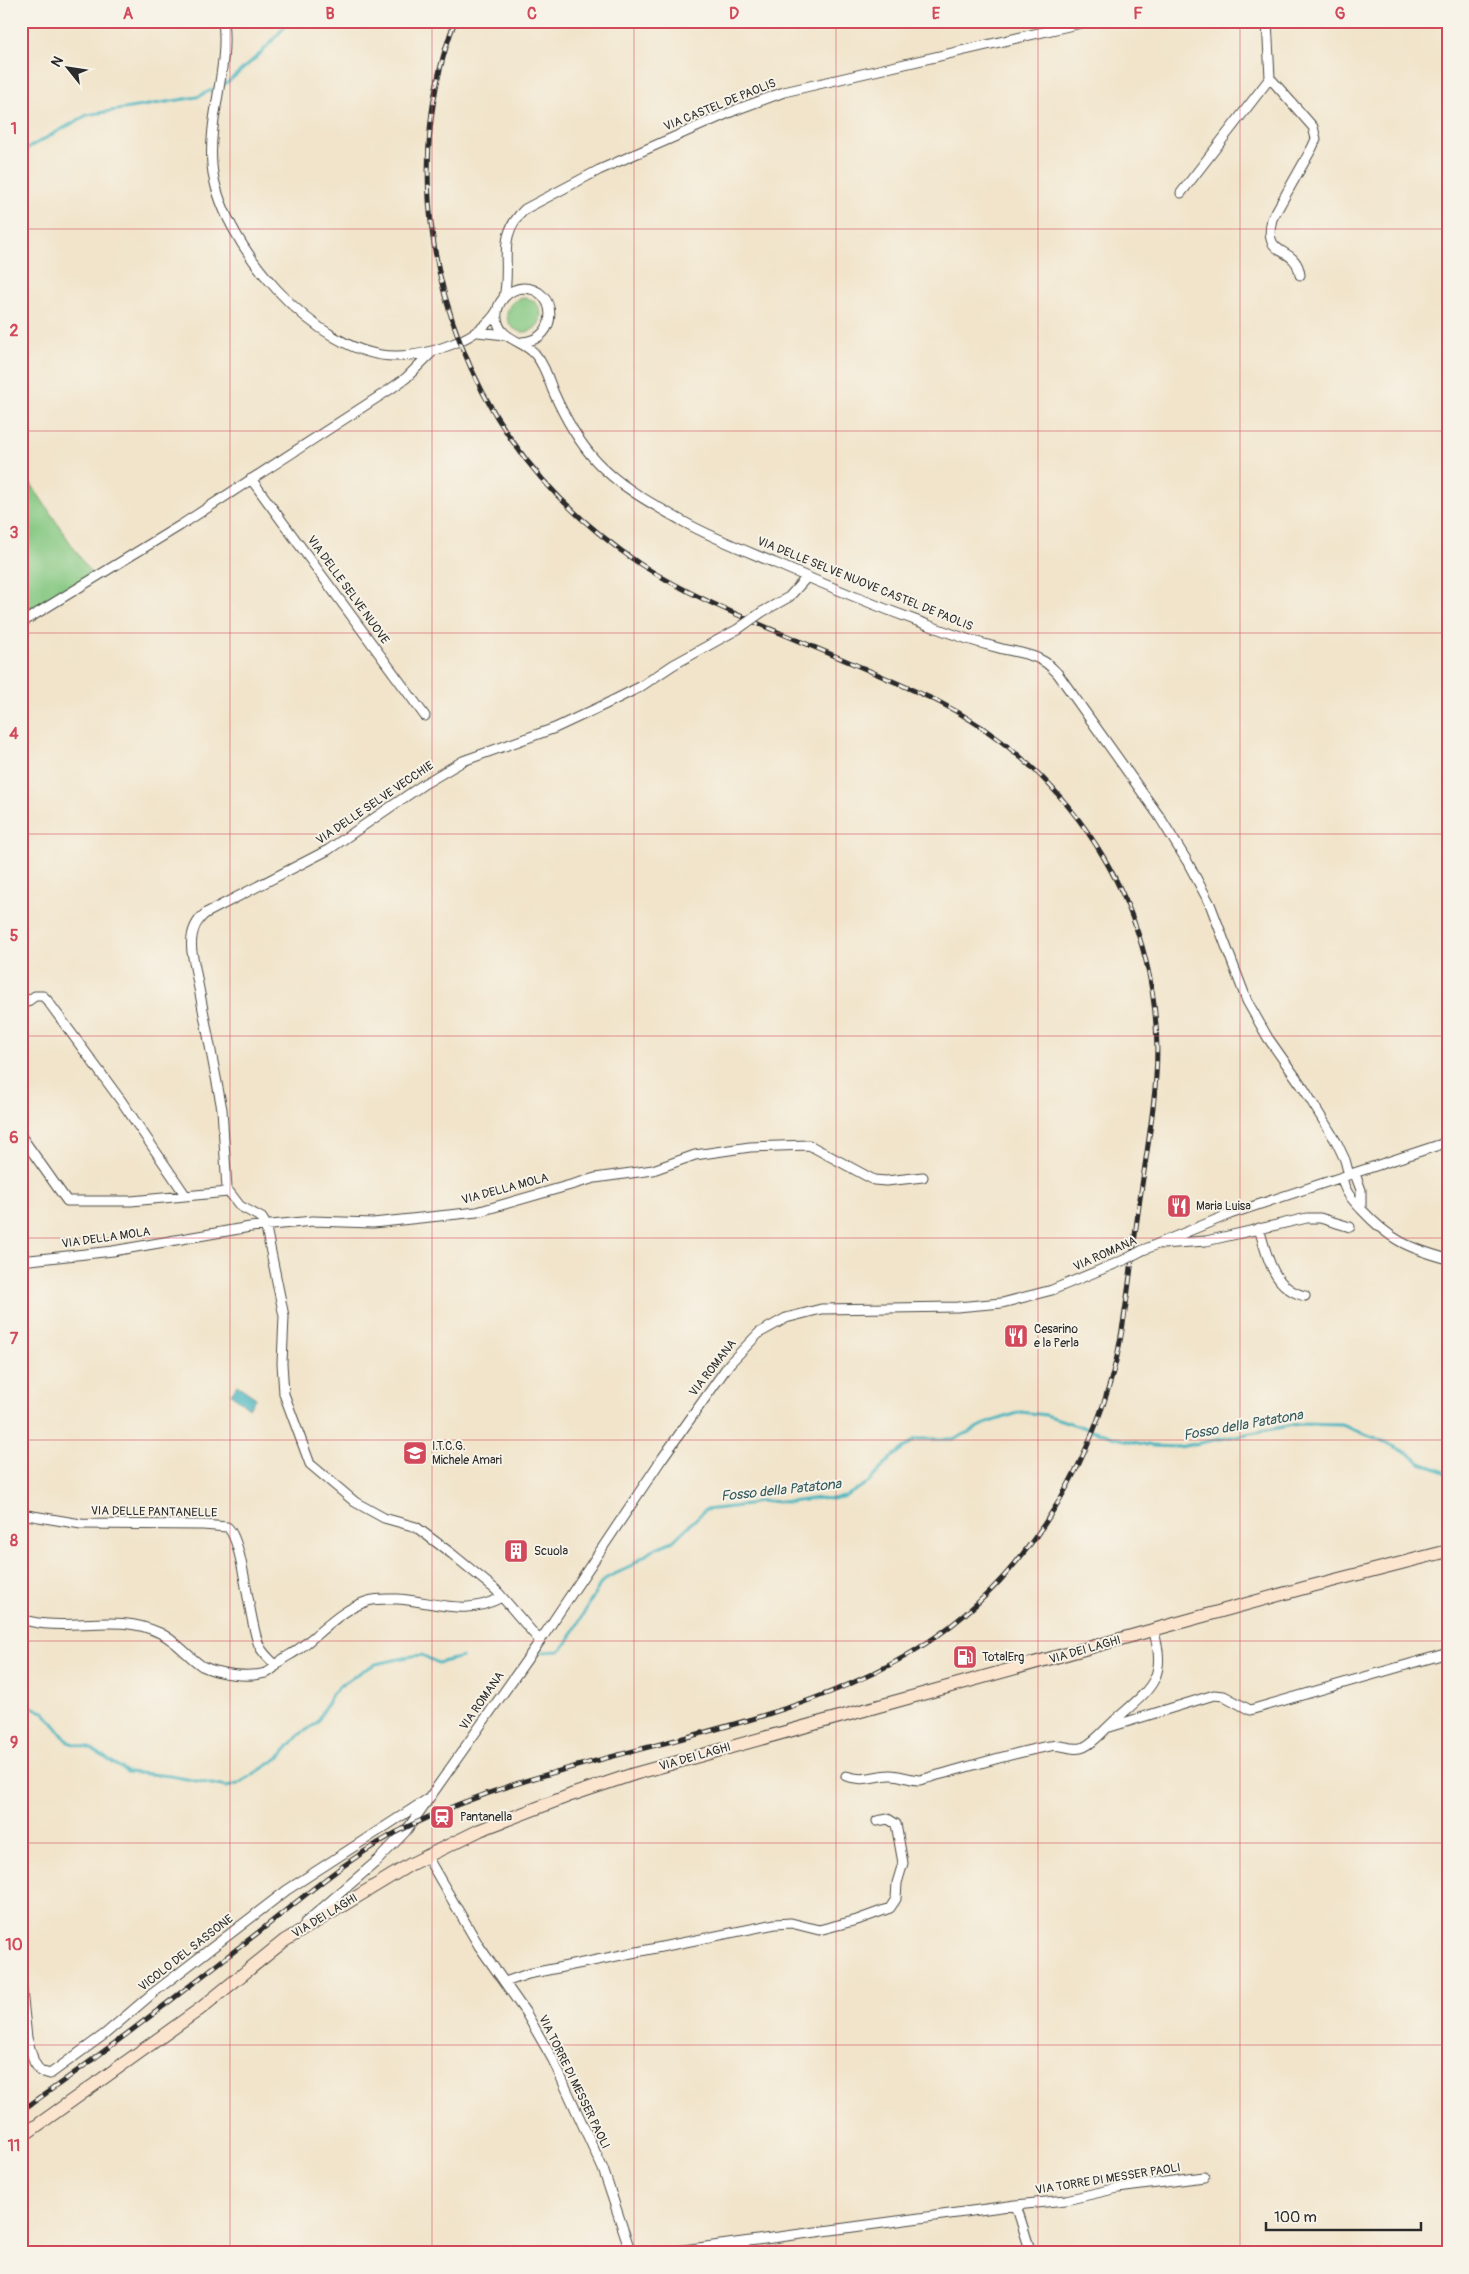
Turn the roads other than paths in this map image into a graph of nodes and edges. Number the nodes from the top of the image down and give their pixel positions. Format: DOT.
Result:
graph roads {
  1 [pos="223,21"];
  2 [pos="1090,21"];
  3 [pos="1267,21"];
  4 [pos="1270,78"];
  5 [pos="1181,194"];
  6 [pos="507,271"];
  7 [pos="1300,275"];
  8 [pos="526,288"];
  9 [pos="504,297"];
  10 [pos="497,311"];
  11 [pos="478,332"];
  12 [pos="505,335"];
  13 [pos="537,339"];
  14 [pos="522,342"];
  15 [pos="434,350"];
  16 [pos="543,367"];
  17 [pos="251,479"];
  18 [pos="807,577"];
  19 [pos="21,623"];
  20 [pos="426,716"];
  21 [pos="21,1006"];
  22 [pos="21,1136"];
  23 [pos="1448,1142"];
  24 [pos="1349,1176"];
  25 [pos="923,1177"];
  26 [pos="228,1192"];
  27 [pos="186,1196"];
  28 [pos="1361,1209"];
  29 [pos="266,1225"];
  30 [pos="1350,1227"];
  31 [pos="1259,1228"];
  32 [pos="1157,1244"];
  33 [pos="1448,1259"];
  34 [pos="21,1261"];
  35 [pos="1305,1296"];
  36 [pos="21,1514"];
  37 [pos="1448,1551"];
  38 [pos="502,1597"];
  39 [pos="21,1619"];
  40 [pos="1153,1630"];
  41 [pos="540,1641"];
  42 [pos="1448,1652"];
  43 [pos="276,1666"];
  44 [pos="1105,1728"];
  45 [pos="846,1776"];
  46 [pos="428,1799"];
  47 [pos="877,1821"];
  48 [pos="426,1855"];
  49 [pos="284,1941"];
  50 [pos="21,1981"];
  51 [pos="505,1982"];
  52 [pos="21,2137"];
  53 [pos="1204,2178"];
  54 [pos="1016,2205"];
  55 [pos="631,2253"];
  56 [pos="661,2253"];
  57 [pos="1031,2253"];
  1 -- 15 [label="street"];
  2 -- 6 [label="street, VIA CASTEL DE PAOLIS"];
  3 -- 4 [label="street"];
  4 -- 5 [label="street"];
  4 -- 7 [label="street"];
  6 -- 8 [label="street"];
  6 -- 9 [label="street, VIA CASTEL DE PAOLIS"];
  8 -- 9 [label="street"];
  8 -- 13 [label="street"];
  9 -- 10 [label="street"];
  10 -- 11 [label="street"];
  10 -- 12 [label="street"];
  11 -- 12 [label="street"];
  11 -- 15 [label="street"];
  12 -- 14 [label="street"];
  13 -- 14 [label="street"];
  13 -- 16 [label="street, VIA DELLE SELVE NUOVE CASTEL DE PAOLIS"];
  14 -- 16 [label="street, VIA DELLE SELVE NUOVE CASTEL DE PAOLIS"];
  15 -- 17 [label="street"];
  16 -- 18 [label="street, VIA DELLE SELVE NUOVE CASTEL DE PAOLIS"];
  17 -- 19 [label="street"];
  17 -- 20 [label="street, VIA DELLE SELVE NUOVE"];
  18 -- 24 [label="street, VIA DELLE SELVE NUOVE CASTEL DE PAOLIS"];
  18 -- 26 [label="street, VIA DELLE SELVE VECCHIE, bridge"];
  21 -- 27 [label="street"];
  22 -- 27 [label="street"];
  23 -- 24 [label="street, VIA ROMANA"];
  24 -- 28 [label="street"];
  24 -- 28 [label="street"];
  24 -- 32 [label="street, VIA ROMANA"];
  25 -- 29 [label="street, VIA DELLA MOLA"];
  26 -- 27 [label="street"];
  26 -- 29 [label="street"];
  28 -- 33 [label="street"];
  29 -- 34 [label="street, VIA DELLA MOLA"];
  29 -- 38 [label="street"];
  30 -- 31 [label="street"];
  31 -- 32 [label="street"];
  31 -- 35 [label="street"];
  32 -- 41 [label="street, VIA ROMANA, bridge"];
  36 -- 43 [label="street, VIA DELLE PANTANELLE"];
  37 -- 40 [label="main road, VIA DEI LAGHI"];
  38 -- 41 [label="street"];
  38 -- 43 [label="street"];
  39 -- 43 [label="street"];
  40 -- 44 [label="street"];
  40 -- 48 [label="main road, VIA DEI LAGHI"];
  41 -- 46 [label="street, VIA ROMANA"];
  42 -- 44 [label="street"];
  44 -- 45 [label="street"];
  46 -- 49 [label="street, VIA ROMANA"];
  46 -- 50 [label="street, VICOLO DEL SASSONE"];
  47 -- 51 [label="street"];
  48 -- 49 [label="main road, VIA DEI LAGHI"];
  48 -- 51 [label="street, VIA TORRE DI MESSER PAOLI"];
  49 -- 52 [label="main road, VIA DEI LAGHI"];
  51 -- 55 [label="street, VIA TORRE DI MESSER PAOLI"];
  53 -- 54 [label="street, VIA TORRE DI MESSER PAOLI"];
  54 -- 56 [label="street, VIA TORRE DI MESSER PAOLI"];
  54 -- 57 [label="street"];
}
